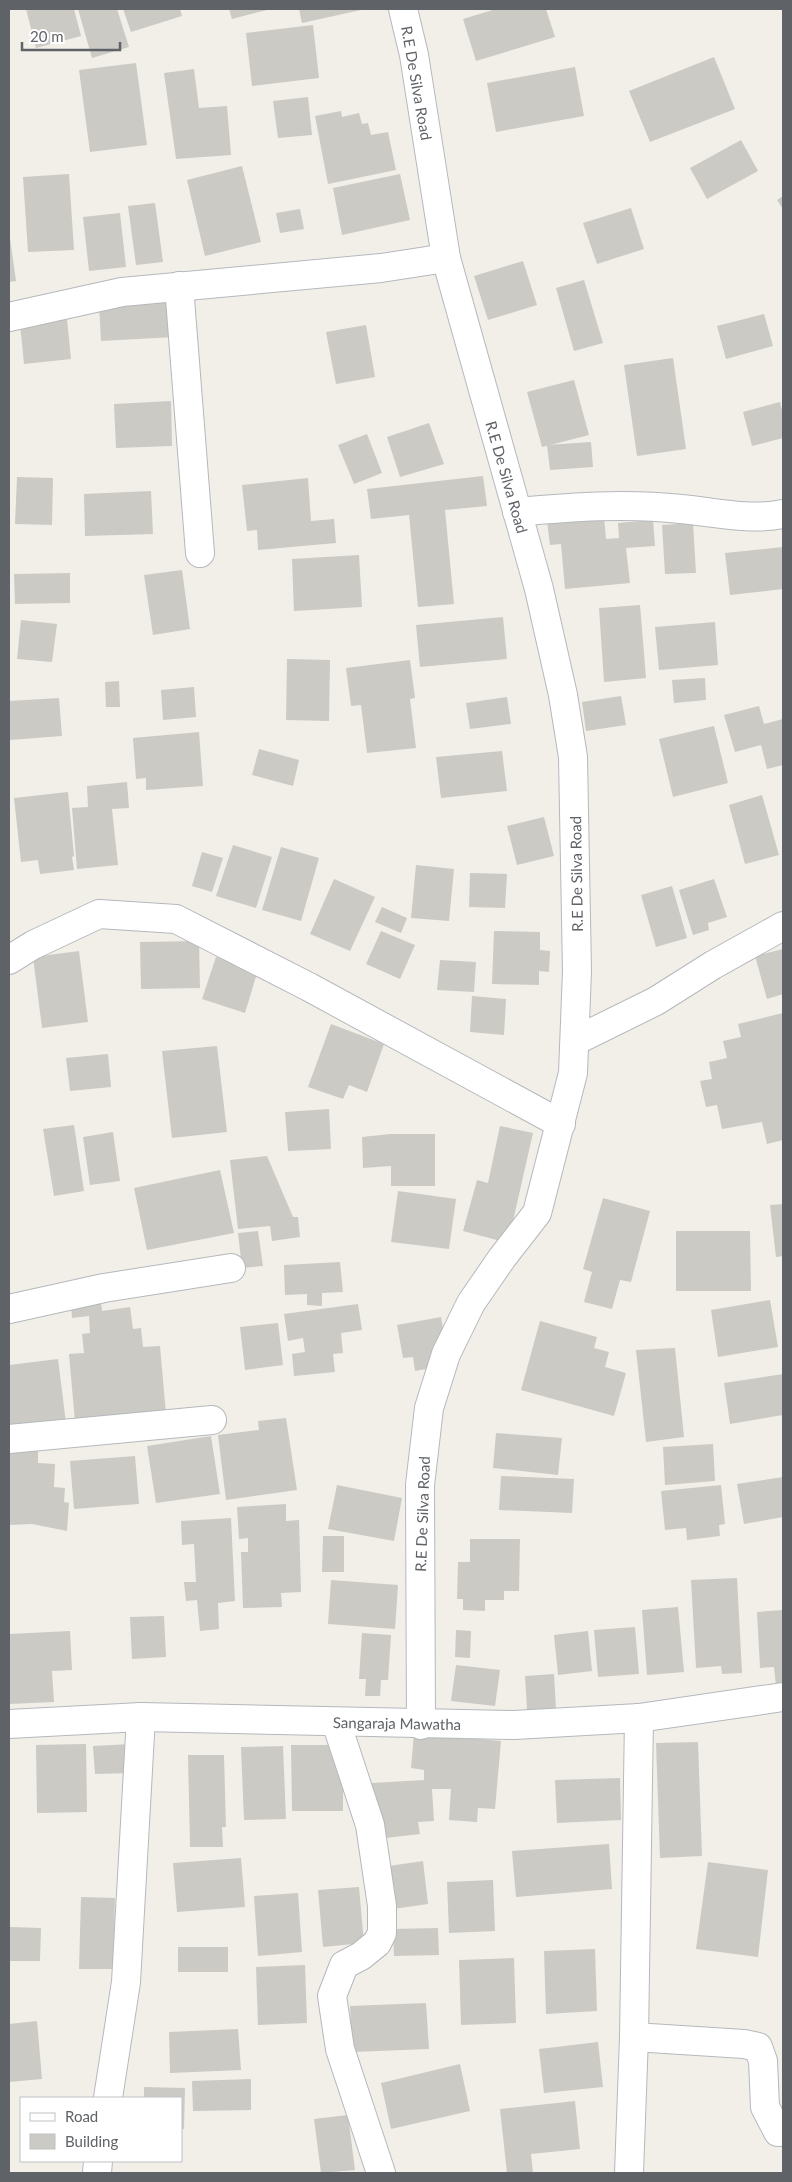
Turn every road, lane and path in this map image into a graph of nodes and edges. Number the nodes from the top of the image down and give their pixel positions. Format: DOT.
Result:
graph roads {
  1 [pos="403,9"];
  2 [pos="446,258"];
  3 [pos="179,286"];
  4 [pos="9,317"];
  5 [pos="516,512"];
  6 [pos="783,514"];
  7 [pos="200,553"];
  8 [pos="783,926"];
  9 [pos="9,960"];
  10 [pos="575,1040"];
  11 [pos="561,1124"];
  12 [pos="231,1268"];
  13 [pos="9,1309"];
  14 [pos="212,1420"];
  15 [pos="9,1439"];
  16 [pos="783,1697"];
  17 [pos="141,1717"];
  18 [pos="639,1718"];
  19 [pos="336,1722"];
  20 [pos="9,1724"];
  21 [pos="421,1725"];
  22 [pos="634,2037"];
  23 [pos="108,2097"];
  24 [pos="783,2132"];
  25 [pos="381,2173"];
  26 [pos="629,2173"];
  1 -- 2 [label="street, R.E De Silva Road"];
  2 -- 3 [label="street"];
  2 -- 5 [label="street, R.E De Silva Road"];
  3 -- 4 [label="street"];
  3 -- 7 [label="street"];
  5 -- 6 [label="street"];
  5 -- 10 [label="street, R.E De Silva Road"];
  8 -- 10 [label="street"];
  9 -- 11 [label="street"];
  10 -- 11 [label="street, R.E De Silva Road"];
  11 -- 21 [label="street, R.E De Silva Road"];
  12 -- 13 [label="street"];
  14 -- 15 [label="street"];
  16 -- 18 [label="street, Sangaraja Mawatha"];
  17 -- 19 [label="street, Sangaraja Mawatha"];
  17 -- 20 [label="street, Sangaraja Mawatha"];
  17 -- 23 [label="street"];
  18 -- 21 [label="street, Sangaraja Mawatha"];
  18 -- 22 [label="street"];
  19 -- 21 [label="street, Sangaraja Mawatha"];
  19 -- 25 [label="street"];
  22 -- 24 [label="street"];
  22 -- 26 [label="street"];
}
